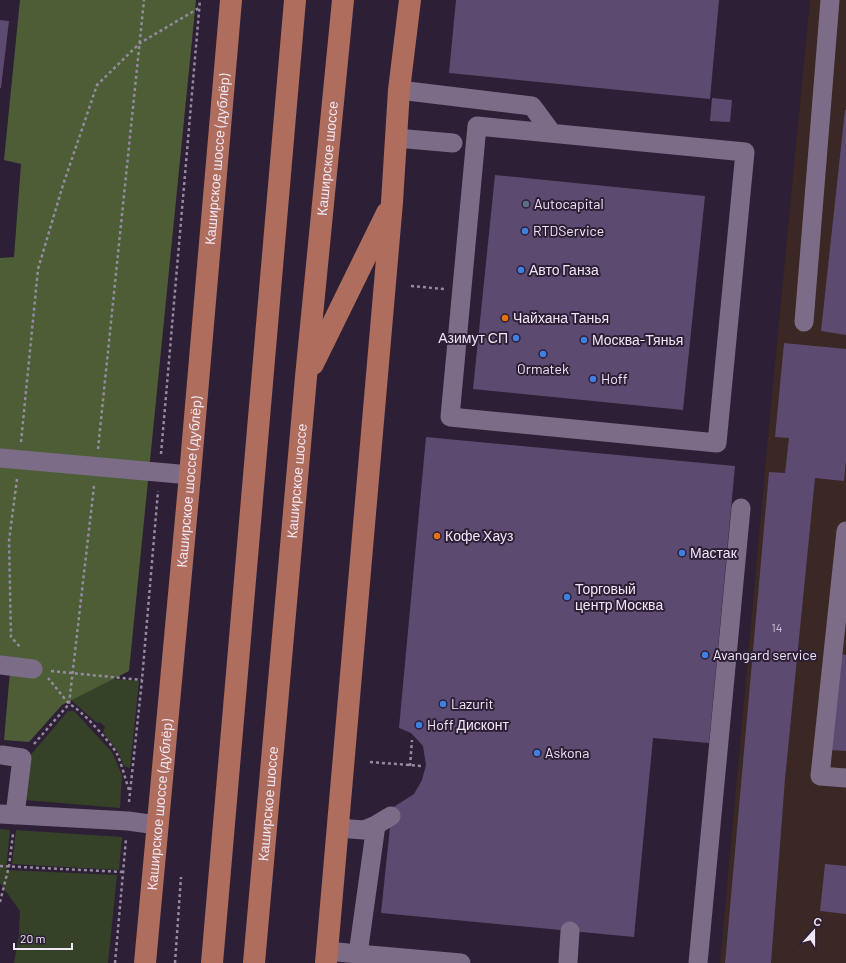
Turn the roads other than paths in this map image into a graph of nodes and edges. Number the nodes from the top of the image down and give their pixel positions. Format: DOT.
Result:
graph roads {
  1 [pos="231,0"];
  2 [pos="295,0"];
  3 [pos="343,0"];
  4 [pos="410,0"];
  5 [pos="830,0"];
  6 [pos="399,90"];
  7 [pos="552,133"];
  8 [pos="396,138"];
  9 [pos="453,143"];
  10 [pos="392,202"];
  11 [pos="804,322"];
  12 [pos="306,377"];
  13 [pos="0,458"];
  14 [pos="190,475"];
  15 [pos="741,508"];
  16 [pos="846,531"];
  17 [pos="0,665"];
  18 [pos="35,666"];
  19 [pos="2,755"];
  20 [pos="846,778"];
  21 [pos="9,820"];
  22 [pos="157,825"];
  23 [pos="338,828"];
  24 [pos="570,931"];
  25 [pos="358,954"];
  26 [pos="326,957"];
  27 [pos="145,963"];
  28 [pos="212,963"];
  29 [pos="254,963"];
  30 [pos="461,963"];
  31 [pos="568,963"];
  32 [pos="698,963"];
  1 -- 14 [label="main road, Каширское шоссе (дублёр)"];
  2 -- 28 [label="main road"];
  3 -- 12 [label="main road, Каширское шоссе"];
  4 -- 6 [label="main road"];
  5 -- 11 [label="lane"];
  6 -- 7 [label="lane"];
  6 -- 8 [label="main road"];
  7 -- 7 [label="lane"];
  8 -- 9 [label="lane"];
  8 -- 10 [label="main road"];
  10 -- 12 [label="main road"];
  10 -- 23 [label="main road"];
  12 -- 29 [label="main road, Каширское шоссе"];
  13 -- 14 [label="lane"];
  14 -- 22 [label="main road, Каширское шоссе (дублёр)"];
  15 -- 32 [label="lane"];
  16 -- 20 [label="lane"];
  17 -- 18 [label="lane"];
  19 -- 21 [label="lane"];
  21 -- 22 [label="lane"];
  22 -- 27 [label="main road, Каширское шоссе (дублёр)"];
  23 -- 25 [label="lane"];
  23 -- 26 [label="main road"];
  24 -- 31 [label="lane"];
  25 -- 26 [label="lane"];
  25 -- 30 [label="lane"];
}
